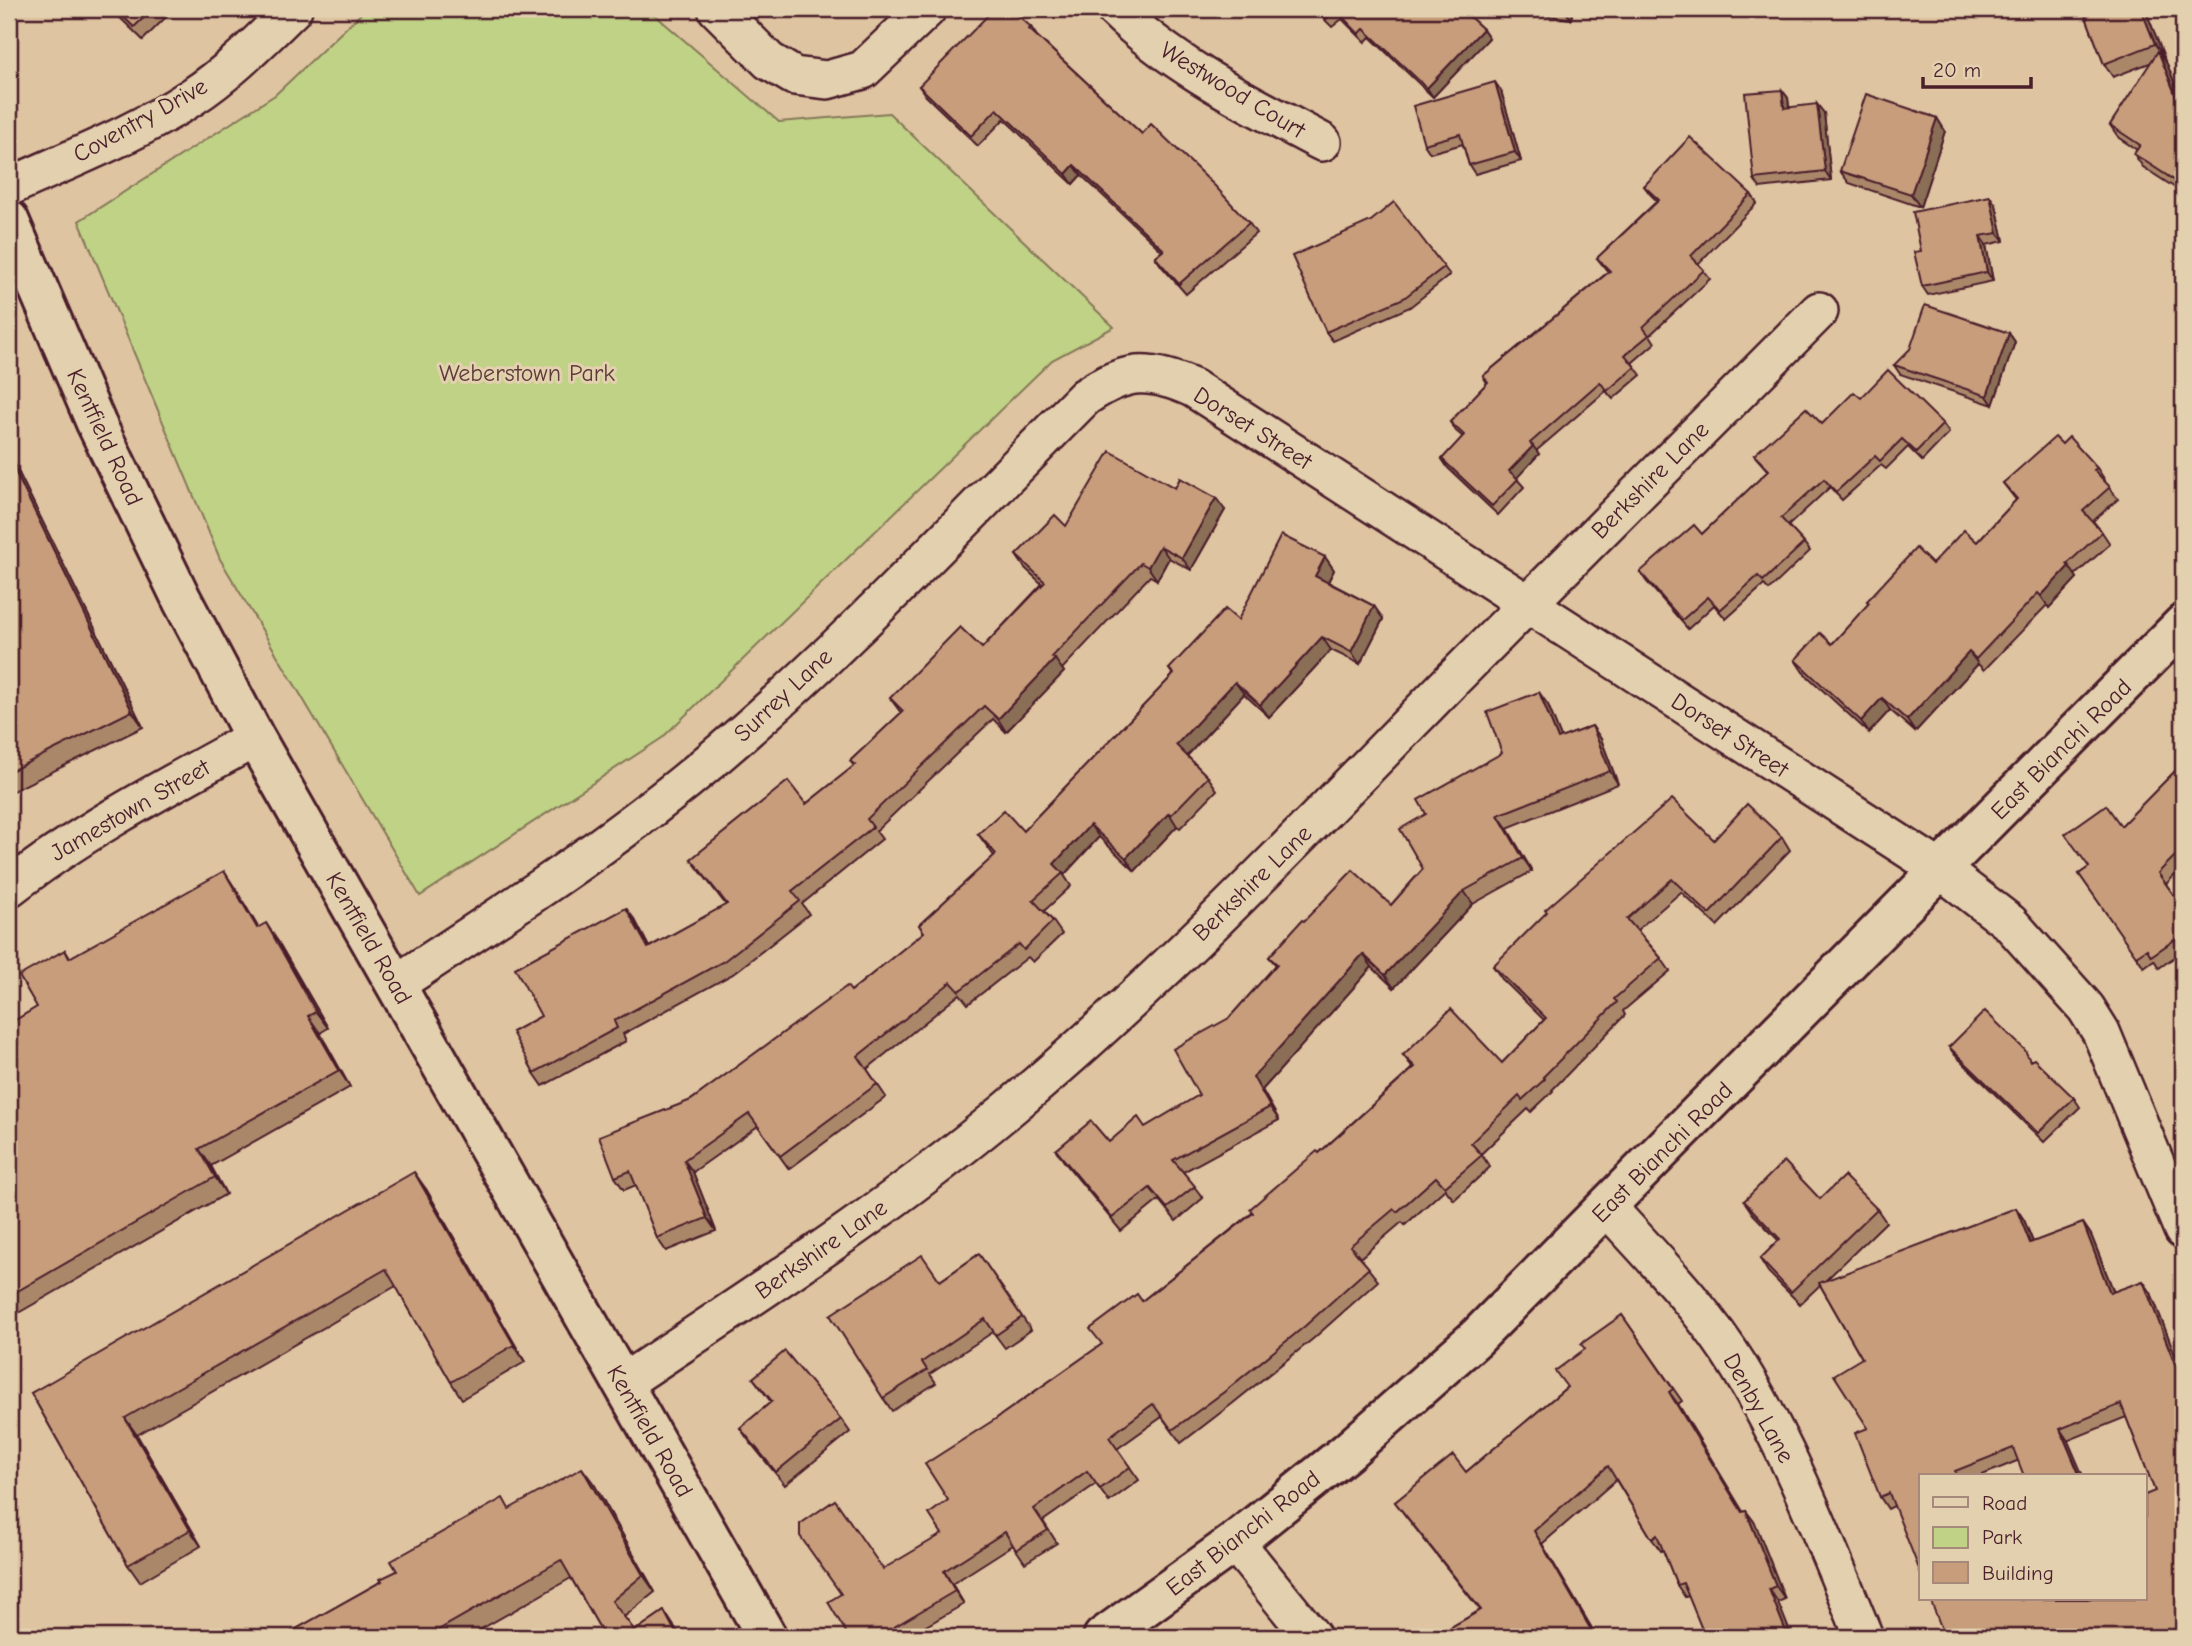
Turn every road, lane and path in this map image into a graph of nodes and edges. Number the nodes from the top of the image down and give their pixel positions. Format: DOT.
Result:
graph roads {
  1 [pos="293,9"];
  2 [pos="717,9"];
  3 [pos="927,9"];
  4 [pos="1115,9"];
  5 [pos="1322,142"];
  6 [pos="9,187"];
  7 [pos="9,220"];
  8 [pos="1819,311"];
  9 [pos="1139,374"];
  10 [pos="1527,604"];
  11 [pos="2183,624"];
  12 [pos="255,738"];
  13 [pos="1941,870"];
  14 [pos="9,888"];
  15 [pos="396,984"];
  16 [pos="1607,1207"];
  17 [pos="2183,1230"];
  18 [pos="623,1383"];
  19 [pos="1235,1542"];
  20 [pos="767,1637"];
  21 [pos="1103,1637"];
  22 [pos="1312,1637"];
  23 [pos="1864,1637"];
  1 -- 6 [label="street, Coventry Drive"];
  2 -- 3 [label="street"];
  4 -- 5 [label="street, Westwood Court"];
  7 -- 12 [label="street, Kentfield Road"];
  8 -- 10 [label="street, Berkshire Lane"];
  9 -- 10 [label="street, Dorset Street"];
  9 -- 15 [label="street, Surrey Lane"];
  10 -- 13 [label="street, Dorset Street"];
  10 -- 18 [label="street, Berkshire Lane"];
  11 -- 13 [label="street, East Bianchi Road"];
  12 -- 14 [label="street, Jamestown Street"];
  12 -- 15 [label="street, Kentfield Road"];
  13 -- 16 [label="street, East Bianchi Road"];
  13 -- 17 [label="street, Dorset Street"];
  15 -- 18 [label="street, Kentfield Road"];
  16 -- 19 [label="street, East Bianchi Road"];
  16 -- 23 [label="street, Denby Lane"];
  18 -- 20 [label="street, Kentfield Road"];
  19 -- 21 [label="street, East Bianchi Road"];
  19 -- 22 [label="street"];
}
